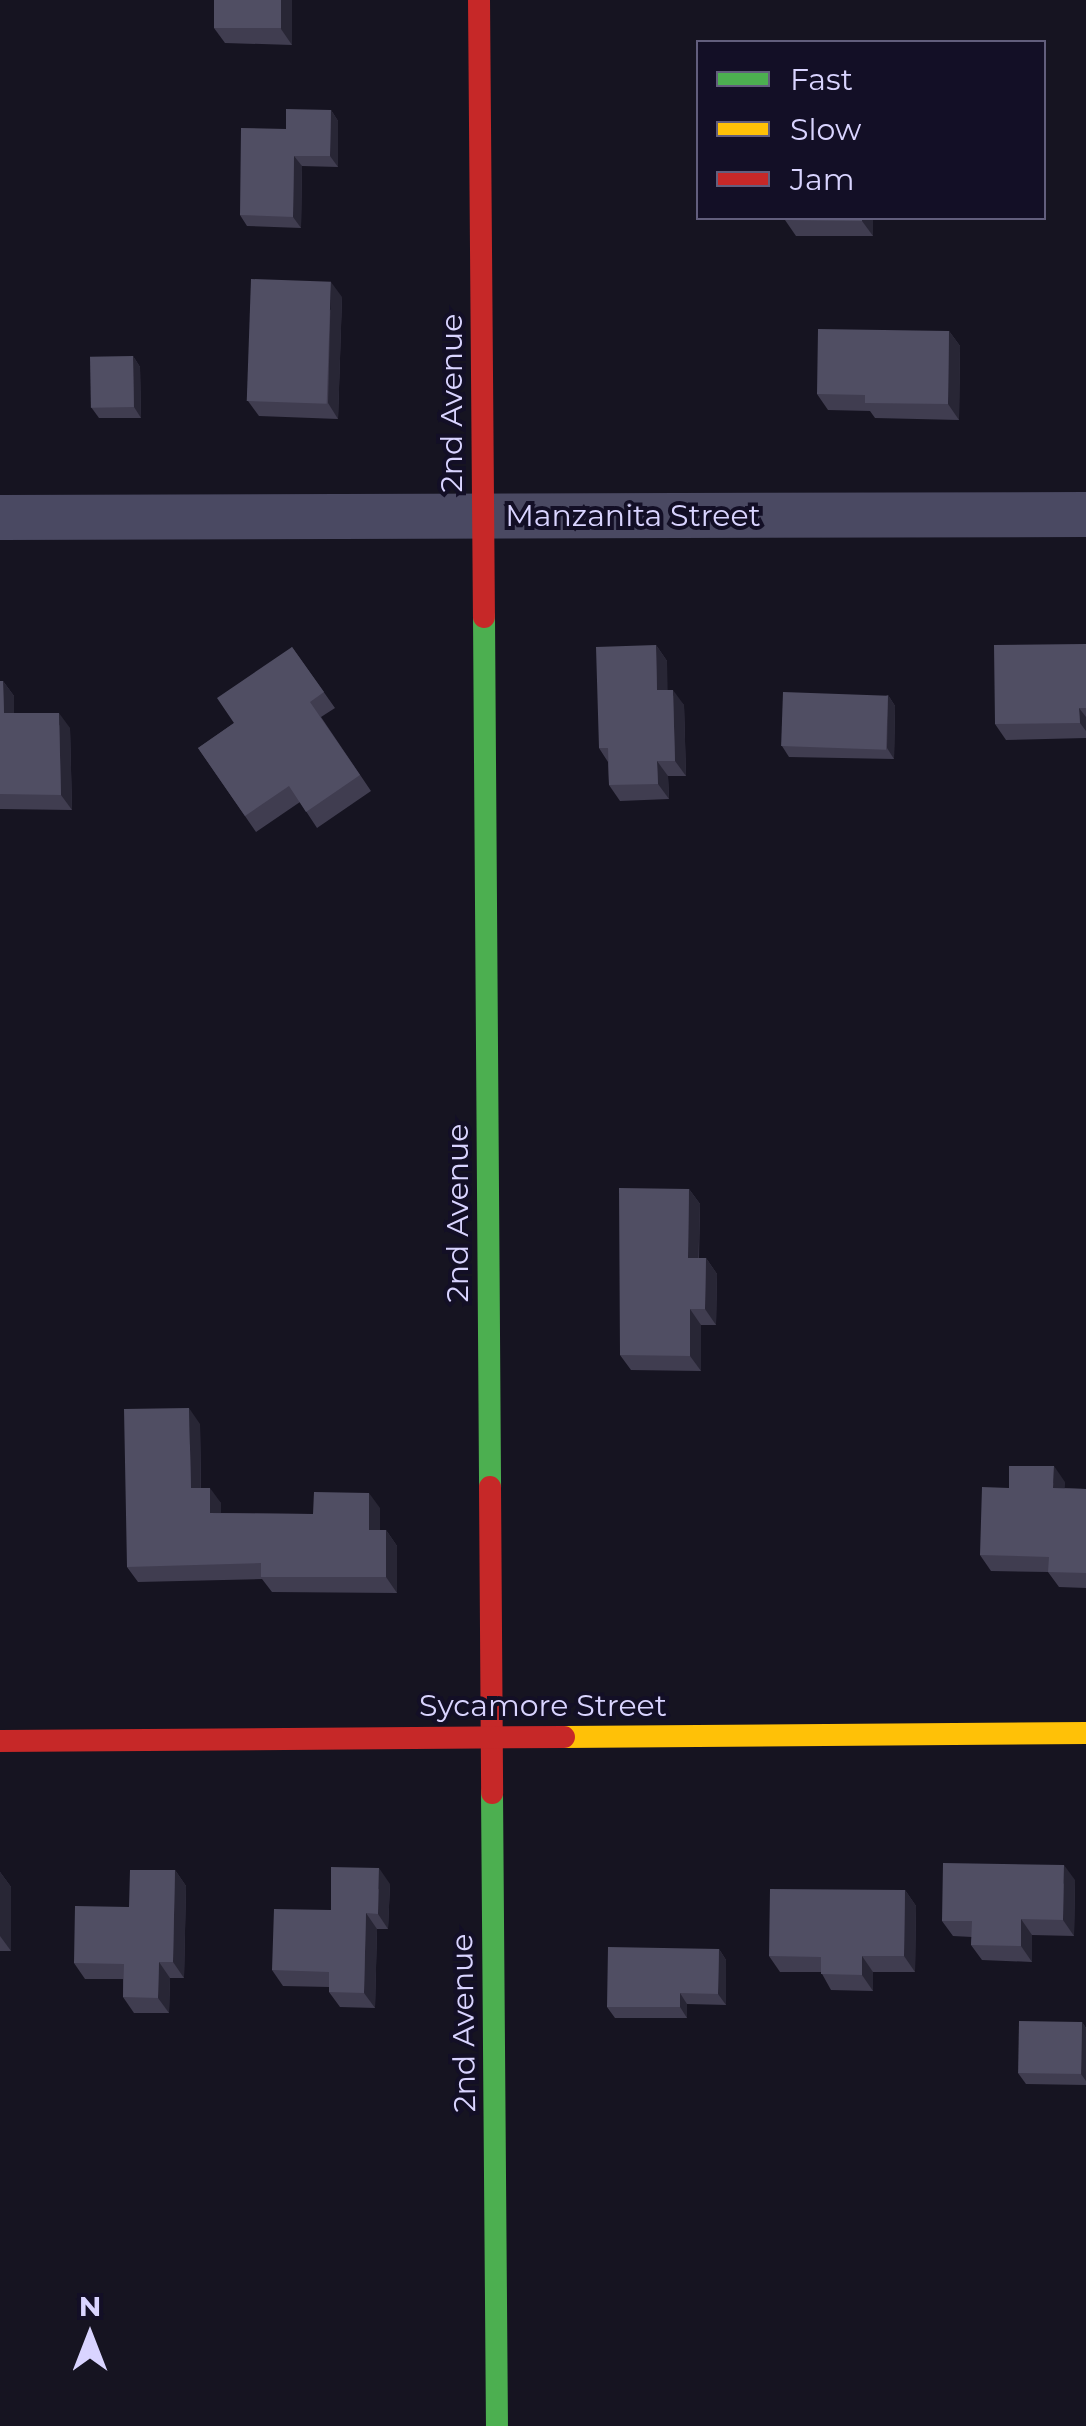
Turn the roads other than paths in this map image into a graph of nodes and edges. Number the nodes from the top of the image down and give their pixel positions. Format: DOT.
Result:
graph roads {
  1 [pos="479,0"];
  2 [pos="1086,514"];
  3 [pos="0,517"];
  4 [pos="483,517"];
  5 [pos="1086,1733"];
  6 [pos="491,1737"];
  7 [pos="0,1741"];
  8 [pos="498,2426"];
  1 -- 4 [label="street, 2nd Avenue"];
  2 -- 4 [label="street, Manzanita Street"];
  3 -- 4 [label="street, Manzanita Street"];
  4 -- 6 [label="street, 2nd Avenue"];
  5 -- 6 [label="street, Sycamore Street"];
  6 -- 7 [label="street, Sycamore Street"];
  6 -- 8 [label="street, 2nd Avenue"];
}
